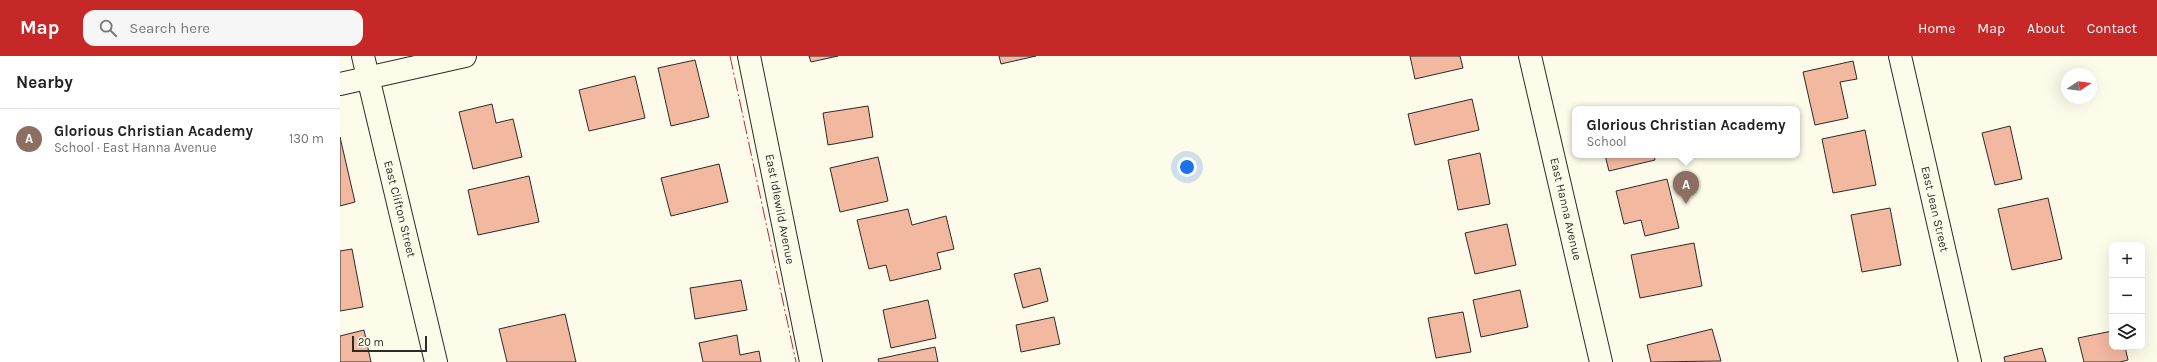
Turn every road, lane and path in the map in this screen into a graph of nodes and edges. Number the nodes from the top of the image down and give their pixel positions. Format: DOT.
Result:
graph roads {
  1 [pos="363,56"];
  2 [pos="465,56"];
  3 [pos="749,56"];
  4 [pos="1530,56"];
  5 [pos="1900,56"];
  6 [pos="368,78"];
  7 [pos="340,84"];
  8 [pos="436,362"];
  9 [pos="811,362"];
  10 [pos="1601,362"];
  11 [pos="1970,362"];
  1 -- 6 [label="street, East Clifton Street"];
  2 -- 6 [label="street"];
  3 -- 9 [label="street, East Idlewild Avenue"];
  4 -- 10 [label="street, East Hanna Avenue"];
  5 -- 11 [label="street, East Jean Street"];
  6 -- 7 [label="street"];
  6 -- 8 [label="street, East Clifton Street"];
}
